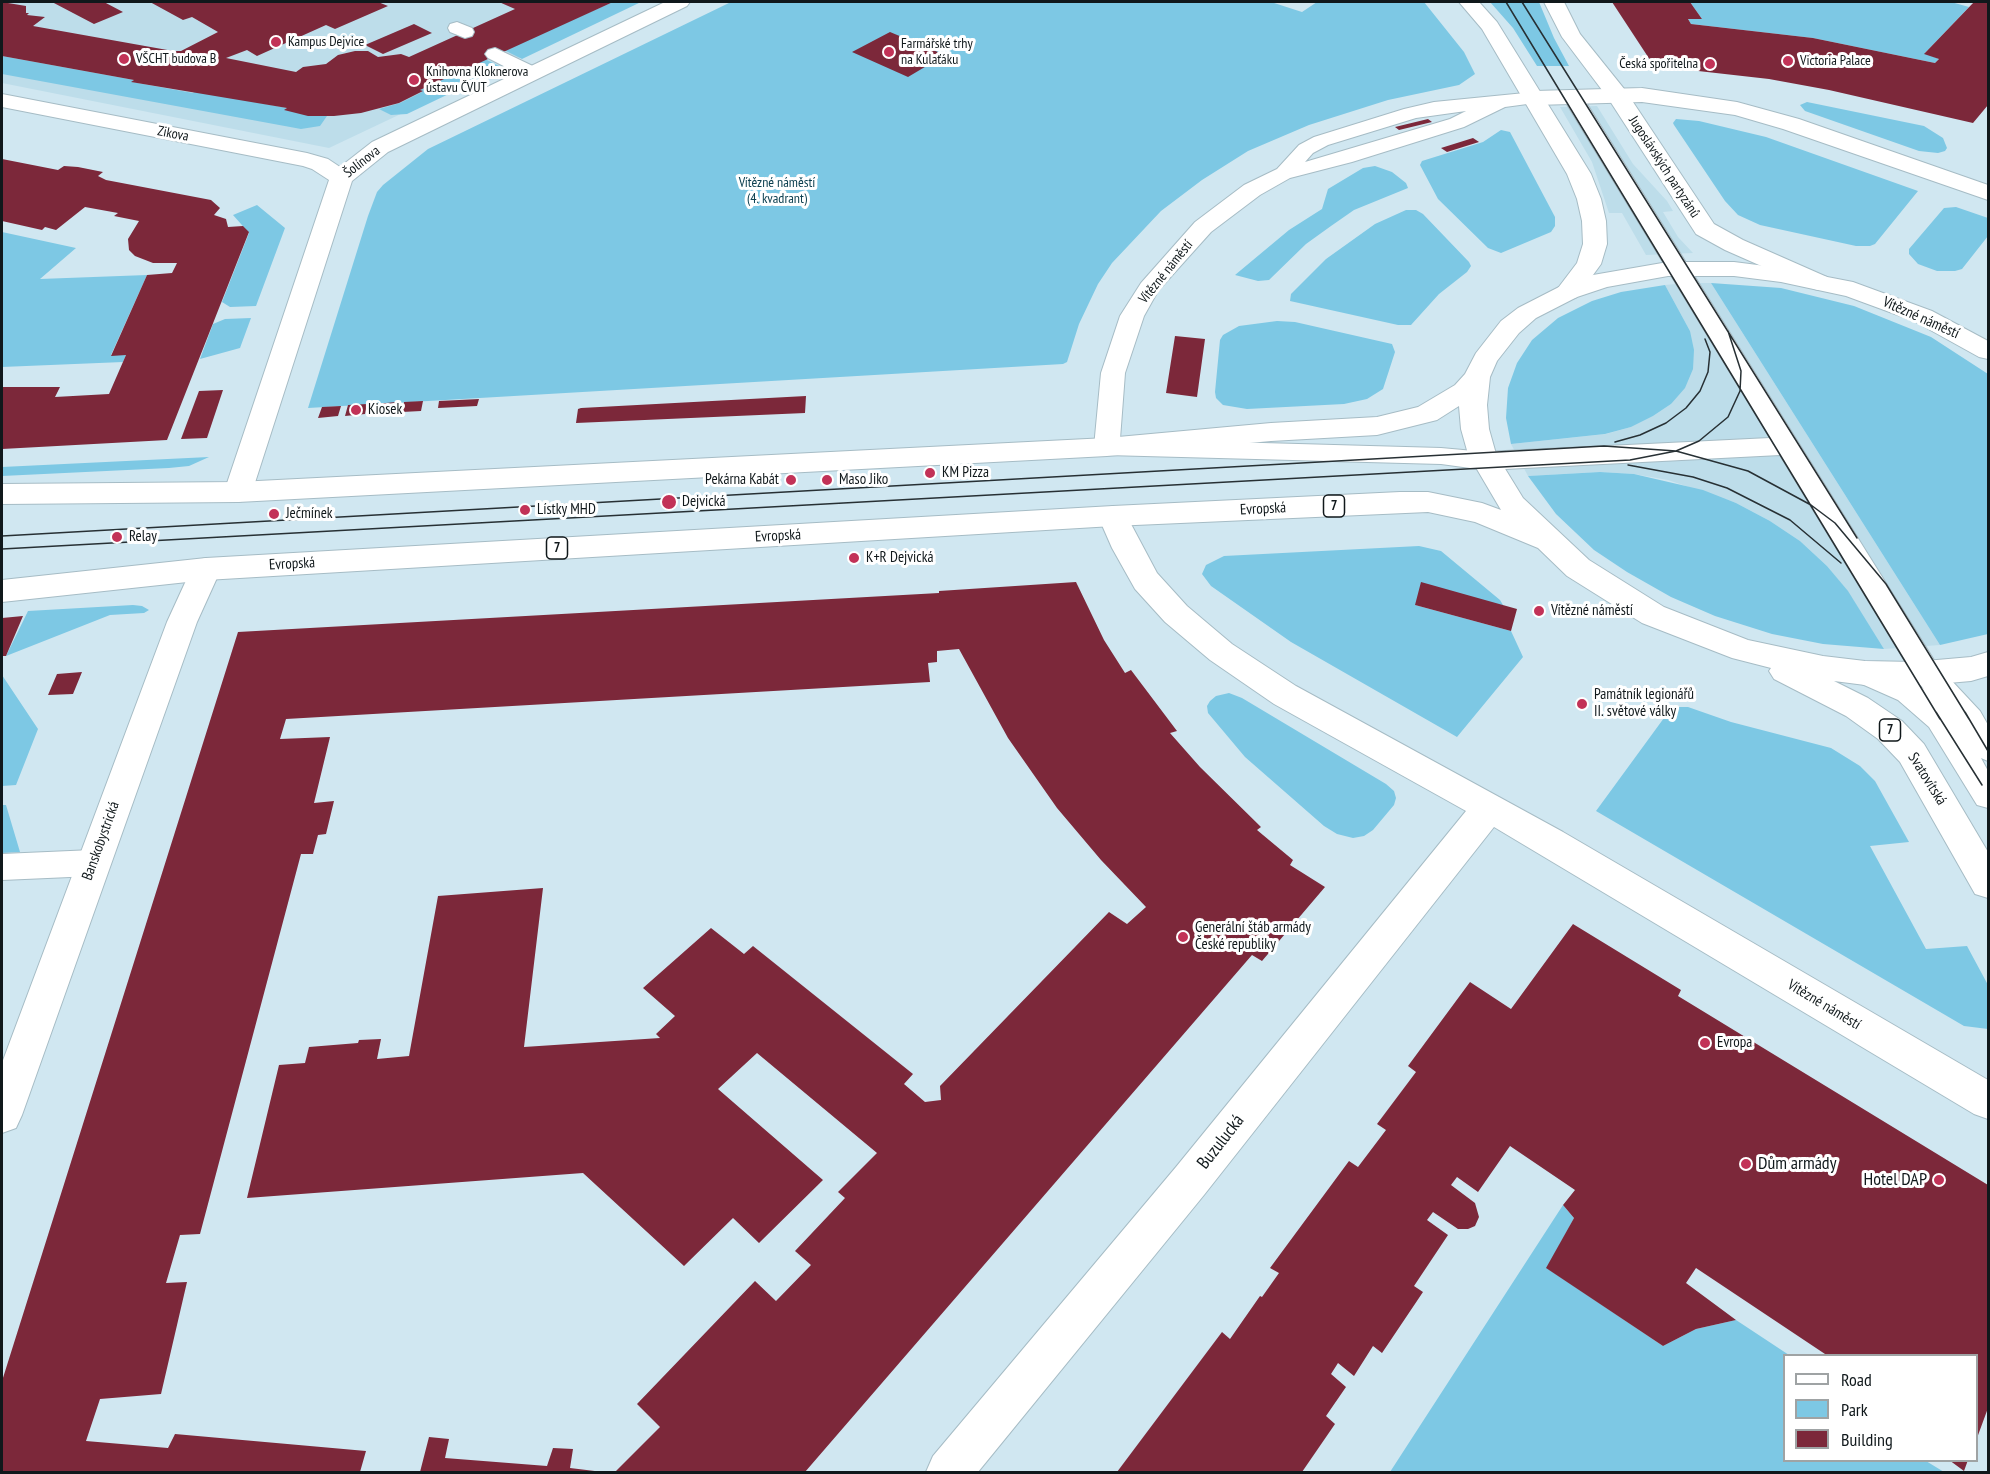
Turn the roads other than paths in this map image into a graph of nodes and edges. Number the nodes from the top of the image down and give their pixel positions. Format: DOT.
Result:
graph roads {
  1 [pos="680,2"];
  2 [pos="1469,2"];
  3 [pos="1554,2"];
  4 [pos="495,54"];
  5 [pos="532,73"];
  6 [pos="1617,94"];
  7 [pos="1572,96"];
  8 [pos="1535,98"];
  9 [pos="2,101"];
  10 [pos="341,178"];
  11 [pos="1988,192"];
  12 [pos="1679,269"];
  13 [pos="1818,282"];
  14 [pos="1568,292"];
  15 [pos="1989,351"];
  16 [pos="1477,377"];
  17 [pos="1787,446"];
  18 [pos="1107,447"];
  19 [pos="1485,461"];
  20 [pos="238,492"];
  21 [pos="2,494"];
  22 [pos="1113,516"];
  23 [pos="1548,541"];
  24 [pos="206,569"];
  25 [pos="2,591"];
  26 [pos="1743,650"];
  27 [pos="1989,664"];
  28 [pos="1865,673"];
  29 [pos="1927,673"];
  30 [pos="1940,719"];
  31 [pos="1989,749"];
  32 [pos="1989,796"];
  33 [pos="1489,808"];
  34 [pos="93,863"];
  35 [pos="2,867"];
  36 [pos="1989,883"];
  37 [pos="1989,1101"];
  38 [pos="2,1115"];
  39 [pos="949,1473"];
  1 -- 5 [label="main road, Šolínova"];
  2 -- 8 [label="main road"];
  3 -- 6 [label="main road, Jugoslávských partyzánů"];
  4 -- 5 [label="lane"];
  5 -- 10 [label="main road, Šolínova"];
  6 -- 7 [label="main road, Vítězné náměstí"];
  6 -- 11 [label="main road, Vítězné náměstí"];
  6 -- 13 [label="main road, Jugoslávských partyzánů"];
  7 -- 8 [label="main road, Vítězné náměstí"];
  7 -- 12 [label="lane"];
  8 -- 14 [label="main road"];
  8 -- 18 [label="lane, Vítězné náměstí"];
  9 -- 10 [label="main road, Zikova"];
  10 -- 20 [label="main road, Šolínova"];
  12 -- 13 [label="main road, Vítězné náměstí"];
  12 -- 14 [label="main road, Vítězné náměstí"];
  12 -- 17 [label="lane"];
  13 -- 15 [label="main road, Vítězné náměstí"];
  14 -- 16 [label="main road, Vítězné náměstí"];
  16 -- 18 [label="main road"];
  16 -- 19 [label="main road, Vítězné náměstí"];
  17 -- 19 [label="lane"];
  17 -- 29 [label="lane"];
  18 -- 19 [label="lane"];
  18 -- 20 [label="main road"];
  19 -- 23 [label="main road, Vítězné náměstí"];
  20 -- 21 [label="main road"];
  22 -- 23 [label="main road, Evropská / 7"];
  22 -- 24 [label="main road, Evropská / 7"];
  22 -- 33 [label="main road, Vítězné náměstí"];
  23 -- 26 [label="main road, Vítězné náměstí / 7"];
  24 -- 25 [label="main road, Evropská / 7"];
  24 -- 34 [label="main road, Banskobystrická"];
  26 -- 28 [label="main road, Vítězné náměstí"];
  26 -- 36 [label="main road, Svatovítská / 7"];
  27 -- 29 [label="main road, Vítězné náměstí"];
  28 -- 29 [label="main road, Vítězné náměstí"];
  28 -- 30 [label="lane"];
  29 -- 30 [label="lane"];
  29 -- 31 [label="lane"];
  30 -- 32 [label="lane"];
  33 -- 37 [label="main road, Vítězné náměstí"];
  33 -- 39 [label="main road, Buzulucká"];
  34 -- 35 [label="lane"];
  34 -- 38 [label="main road, Banskobystrická"];
}
